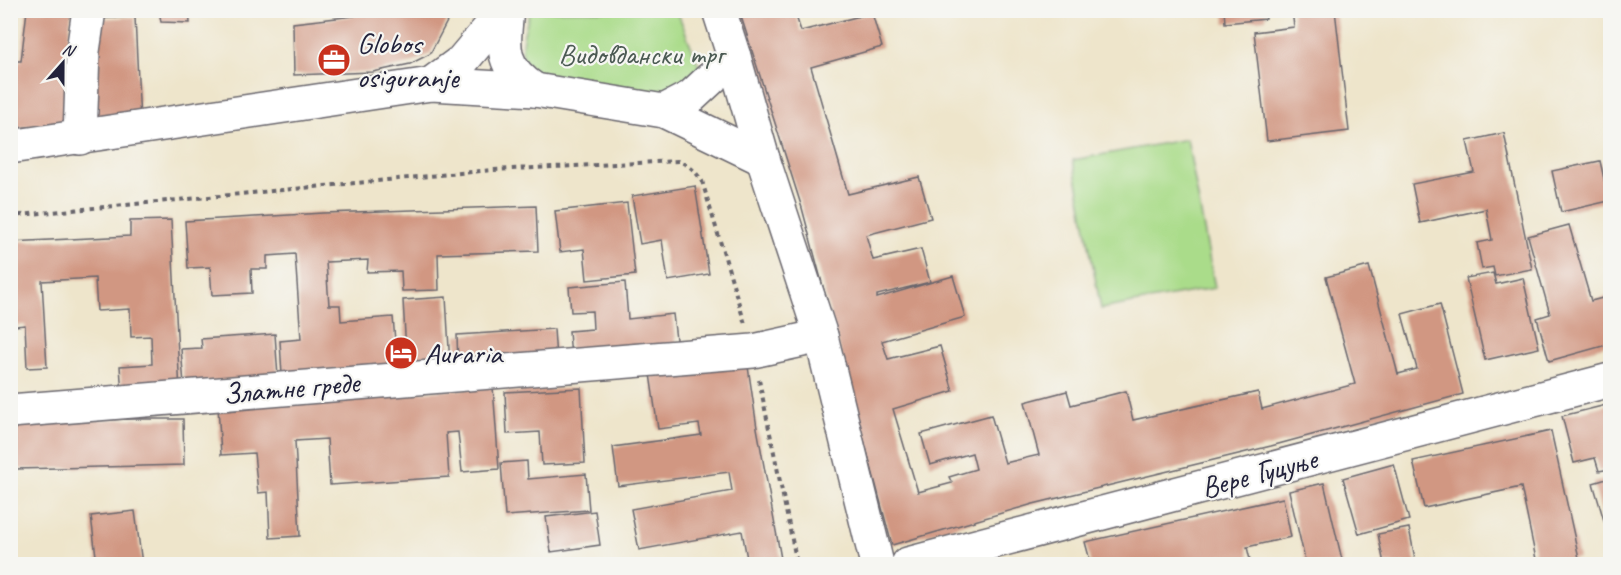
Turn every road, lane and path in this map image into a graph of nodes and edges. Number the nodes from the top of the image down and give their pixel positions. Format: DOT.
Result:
graph roads {
  1 [pos="89,10"];
  2 [pos="506,10"];
  3 [pos="719,10"];
  4 [pos="734,57"];
  5 [pos="430,84"];
  6 [pos="535,90"];
  7 [pos="664,111"];
  8 [pos="80,138"];
  9 [pos="10,147"];
  10 [pos="763,159"];
  11 [pos="10,216"];
  12 [pos="821,336"];
  13 [pos="753,351"];
  14 [pos="1611,380"];
  15 [pos="10,411"];
  16 [pos="797,564"];
  17 [pos="877,564"];
  18 [pos="908,564"];
  1 -- 8 [label="street"];
  2 -- 5 [label="street"];
  2 -- 6 [label="street"];
  3 -- 4 [label="street"];
  4 -- 7 [label="street"];
  4 -- 10 [label="street"];
  5 -- 6 [label="street"];
  5 -- 8 [label="street"];
  6 -- 7 [label="street"];
  7 -- 10 [label="street"];
  8 -- 9 [label="street"];
  10 -- 12 [label="street"];
  11 -- 13 [label="path"];
  12 -- 13 [label="street, Златне греде"];
  12 -- 17 [label="street"];
  13 -- 15 [label="street, Златне греде"];
  13 -- 16 [label="path"];
  14 -- 18 [label="street, Вере Гуцуње"];
}
